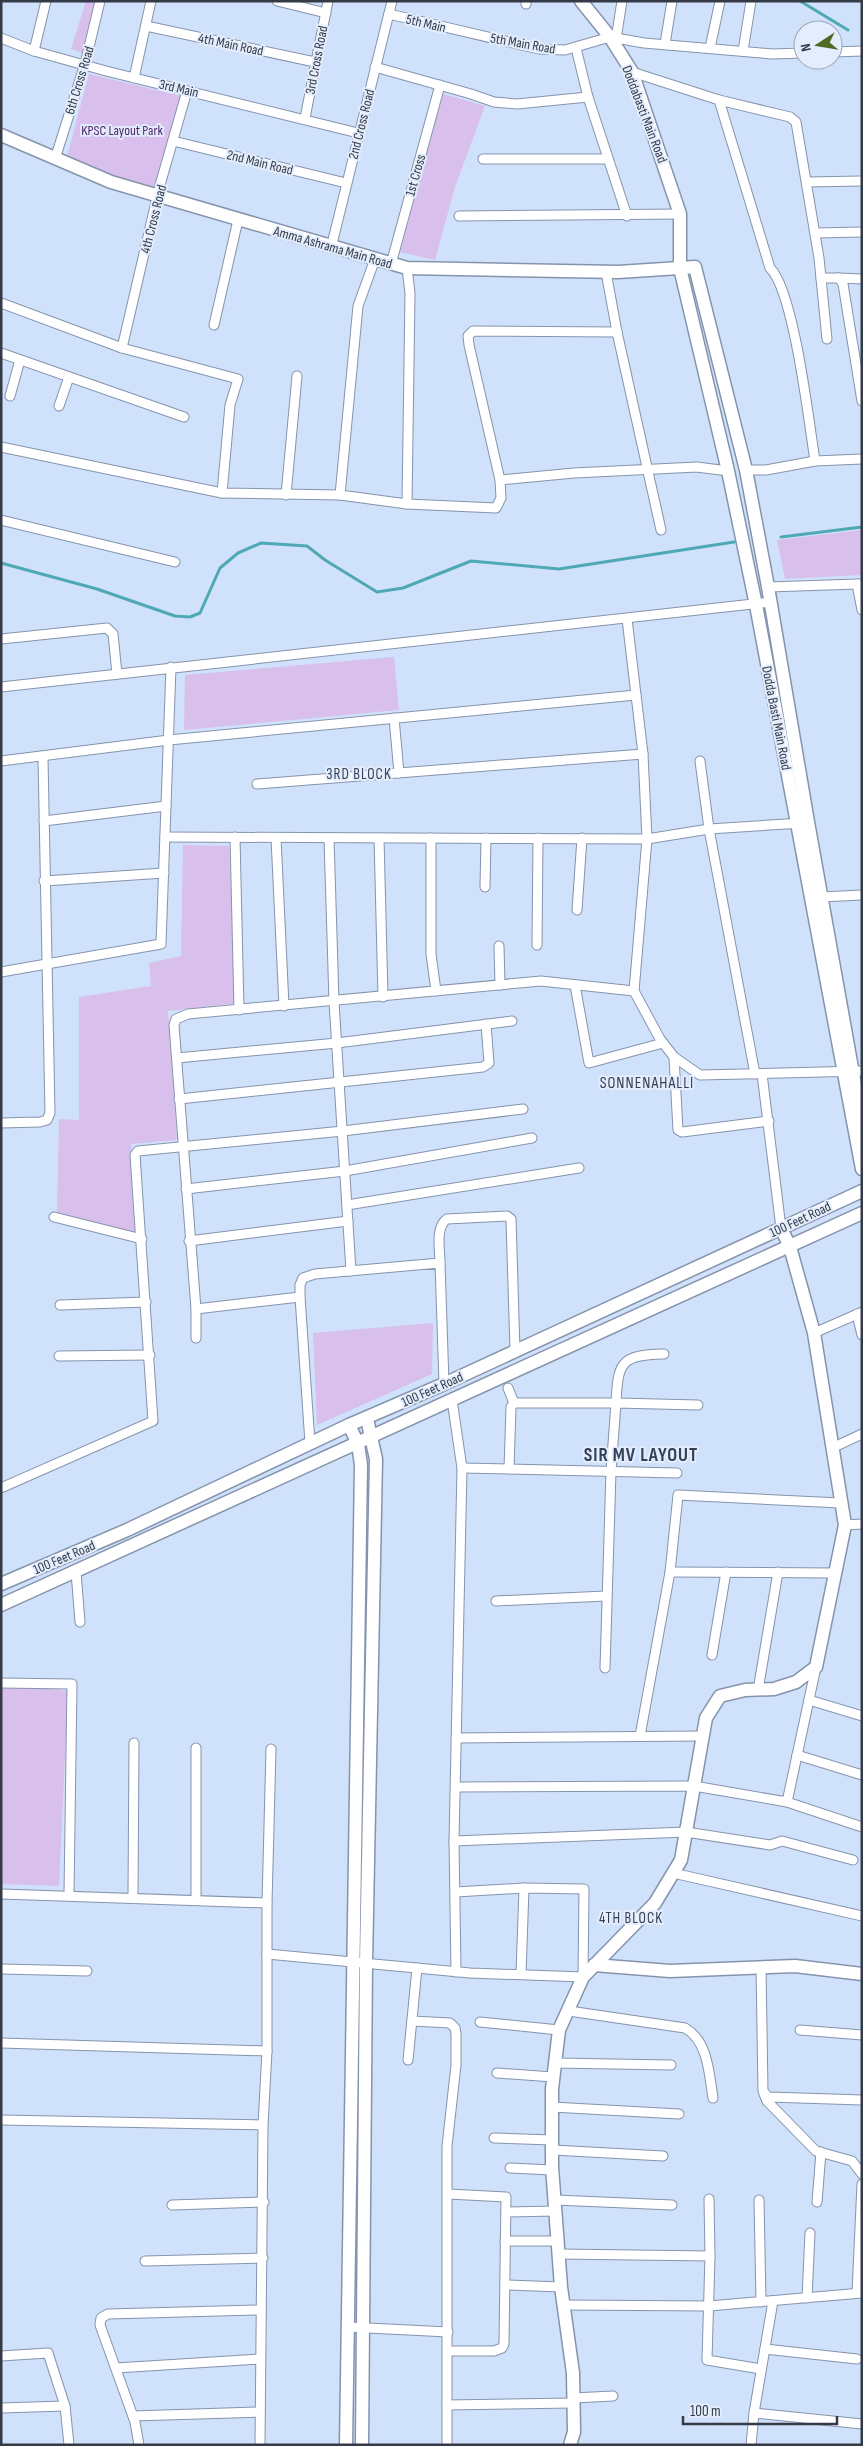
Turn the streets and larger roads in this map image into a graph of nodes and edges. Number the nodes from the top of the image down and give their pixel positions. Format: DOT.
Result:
graph roads {
  1 [pos="46,1"];
  2 [pos="100,1"];
  3 [pos="152,1"];
  4 [pos="277,1"];
  5 [pos="328,1"];
  6 [pos="392,1"];
  7 [pos="581,1"];
  8 [pos="622,1"];
  9 [pos="672,1"];
  10 [pos="720,1"];
  11 [pos="751,1"];
  12 [pos="326,13"];
  13 [pos="389,14"];
  14 [pos="146,26"];
  15 [pos="464,31"];
  16 [pos="1,38"];
  17 [pos="613,38"];
  18 [pos="665,44"];
  19 [pos="576,48"];
  20 [pos="710,48"];
  21 [pos="34,51"];
  22 [pos="743,51"];
  23 [pos="843,52"];
  24 [pos="862,52"];
  25 [pos="793,53"];
  26 [pos="316,62"];
  27 [pos="85,64"];
  28 [pos="375,67"];
  29 [pos="632,72"];
  30 [pos="134,78"];
  31 [pos="440,85"];
  32 [pos="187,90"];
  33 [pos="588,97"];
  34 [pos="719,100"];
  35 [pos="305,118"];
  36 [pos="358,133"];
  37 [pos="1,135"];
  38 [pos="173,141"];
  39 [pos="55,159"];
  40 [pos="608,159"];
  41 [pos="483,160"];
  42 [pos="807,182"];
  43 [pos="862,182"];
  44 [pos="346,184"];
  45 [pos="158,196"];
  46 [pos="680,214"];
  47 [pos="460,216"];
  48 [pos="627,216"];
  49 [pos="238,220"];
  50 [pos="862,232"];
  51 [pos="814,233"];
  52 [pos="680,239"];
  53 [pos="331,248"];
  54 [pos="375,259"];
  55 [pos="391,264"];
  56 [pos="407,268"];
  57 [pos="680,268"];
  58 [pos="695,268"];
  59 [pos="606,272"];
  60 [pos="821,278"];
  61 [pos="839,278"];
  62 [pos="862,279"];
  63 [pos="1,303"];
  64 [pos="214,325"];
  65 [pos="617,332"];
  66 [pos="827,339"];
  67 [pos="122,348"];
  68 [pos="1,352"];
  69 [pos="20,360"];
  70 [pos="297,376"];
  71 [pos="69,377"];
  72 [pos="10,396"];
  73 [pos="862,401"];
  74 [pos="59,406"];
  75 [pos="184,417"];
  76 [pos="1,447"];
  77 [pos="862,459"];
  78 [pos="815,461"];
  79 [pos="648,469"];
  80 [pos="746,470"];
  81 [pos="728,471"];
  82 [pos="500,480"];
  83 [pos="222,493"];
  84 [pos="286,495"];
  85 [pos="340,495"];
  86 [pos="407,504"];
  87 [pos="1,520"];
  88 [pos="661,530"];
  89 [pos="174,562"];
  90 [pos="859,584"];
  91 [pos="768,587"];
  92 [pos="770,602"];
  93 [pos="756,605"];
  94 [pos="862,610"];
  95 [pos="627,619"];
  96 [pos="1,639"];
  97 [pos="171,667"];
  98 [pos="117,674"];
  99 [pos="1,687"];
  100 [pos="636,695"];
  101 [pos="394,718"];
  102 [pos="169,740"];
  103 [pos="643,754"];
  104 [pos="43,758"];
  105 [pos="1,761"];
  106 [pos="700,761"];
  107 [pos="399,773"];
  108 [pos="257,784"];
  109 [pos="166,806"];
  110 [pos="44,820"];
  111 [pos="802,823"];
  112 [pos="710,829"];
  113 [pos="165,837"];
  114 [pos="235,837"];
  115 [pos="276,838"];
  116 [pos="329,838"];
  117 [pos="379,838"];
  118 [pos="431,838"];
  119 [pos="486,838"];
  120 [pos="538,838"];
  121 [pos="582,838"];
  122 [pos="647,839"];
  123 [pos="164,873"];
  124 [pos="44,881"];
  125 [pos="485,888"];
  126 [pos="862,895"];
  127 [pos="821,897"];
  128 [pos="577,910"];
  129 [pos="537,945"];
  130 [pos="499,946"];
  131 [pos="48,964"];
  132 [pos="1,972"];
  133 [pos="500,985"];
  134 [pos="575,985"];
  135 [pos="436,991"];
  136 [pos="634,992"];
  137 [pos="383,997"];
  138 [pos="334,1002"];
  139 [pos="284,1006"];
  140 [pos="239,1010"];
  141 [pos="512,1021"];
  142 [pos="486,1024"];
  143 [pos="337,1043"];
  144 [pos="663,1043"];
  145 [pos="674,1057"];
  146 [pos="176,1058"];
  147 [pos="852,1071"];
  148 [pos="759,1074"];
  149 [pos="339,1084"];
  150 [pos="179,1100"];
  151 [pos="523,1109"];
  152 [pos="769,1121"];
  153 [pos="1,1123"];
  154 [pos="862,1124"];
  155 [pos="343,1131"];
  156 [pos="532,1138"];
  157 [pos="183,1146"];
  158 [pos="579,1168"];
  159 [pos="862,1169"];
  160 [pos="345,1171"];
  161 [pos="186,1189"];
  162 [pos="862,1191"];
  163 [pos="347,1205"];
  164 [pos="862,1213"];
  165 [pos="54,1217"];
  166 [pos="348,1221"];
  167 [pos="780,1228"];
  168 [pos="142,1239"];
  169 [pos="189,1241"];
  170 [pos="790,1247"];
  171 [pos="440,1263"];
  172 [pos="350,1271"];
  173 [pos="300,1297"];
  174 [pos="146,1302"];
  175 [pos="60,1305"];
  176 [pos="196,1309"];
  177 [pos="860,1313"];
  178 [pos="814,1333"];
  179 [pos="862,1335"];
  180 [pos="196,1338"];
  181 [pos="514,1351"];
  182 [pos="664,1354"];
  183 [pos="150,1355"];
  184 [pos="59,1356"];
  185 [pos="444,1384"];
  186 [pos="508,1388"];
  187 [pos="452,1400"];
  188 [pos="514,1403"];
  189 [pos="616,1403"];
  190 [pos="698,1405"];
  191 [pos="367,1419"];
  192 [pos="349,1425"];
  193 [pos="862,1434"];
  194 [pos="372,1437"];
  195 [pos="310,1443"];
  196 [pos="358,1444"];
  197 [pos="832,1448"];
  198 [pos="462,1468"];
  199 [pos="509,1469"];
  200 [pos="611,1471"];
  201 [pos="677,1473"];
  202 [pos="1,1488"];
  203 [pos="840,1503"];
  204 [pos="862,1524"];
  205 [pos="845,1525"];
  206 [pos="76,1572"];
  207 [pos="670,1572"];
  208 [pos="726,1572"];
  209 [pos="778,1572"];
  210 [pos="835,1573"];
  211 [pos="1,1584"];
  212 [pos="606,1596"];
  213 [pos="496,1601"];
  214 [pos="1,1605"];
  215 [pos="80,1622"];
  216 [pos="712,1654"];
  217 [pos="605,1668"];
  218 [pos="816,1668"];
  219 [pos="1,1684"];
  220 [pos="758,1690"];
  221 [pos="809,1700"];
  222 [pos="862,1716"];
  223 [pos="640,1736"];
  224 [pos="703,1736"];
  225 [pos="456,1738"];
  226 [pos="134,1743"];
  227 [pos="196,1748"];
  228 [pos="271,1748"];
  229 [pos="797,1755"];
  230 [pos="862,1775"];
  231 [pos="694,1786"];
  232 [pos="456,1787"];
  233 [pos="787,1802"];
  234 [pos="862,1827"];
  235 [pos="686,1832"];
  236 [pos="454,1841"];
  237 [pos="853,1860"];
  238 [pos="673,1873"];
  239 [pos="524,1888"];
  240 [pos="456,1892"];
  241 [pos="1,1894"];
  242 [pos="69,1895"];
  243 [pos="133,1897"];
  244 [pos="196,1900"];
  245 [pos="267,1903"];
  246 [pos="862,1916"];
  247 [pos="267,1954"];
  248 [pos="353,1962"];
  249 [pos="366,1962"];
  250 [pos="594,1965"];
  251 [pos="761,1967"];
  252 [pos="417,1968"];
  253 [pos="1,1969"];
  254 [pos="87,1971"];
  255 [pos="456,1972"];
  256 [pos="521,1974"];
  257 [pos="862,1974"];
  258 [pos="583,1977"];
  259 [pos="569,2011"];
  260 [pos="412,2021"];
  261 [pos="480,2022"];
  262 [pos="560,2030"];
  263 [pos="800,2030"];
  264 [pos="862,2035"];
  265 [pos="1,2043"];
  266 [pos="267,2051"];
  267 [pos="408,2060"];
  268 [pos="555,2063"];
  269 [pos="671,2065"];
  270 [pos="497,2073"];
  271 [pos="553,2077"];
  272 [pos="763,2091"];
  273 [pos="713,2098"];
  274 [pos="862,2100"];
  275 [pos="552,2107"];
  276 [pos="679,2114"];
  277 [pos="1,2120"];
  278 [pos="263,2125"];
  279 [pos="494,2138"];
  280 [pos="552,2145"];
  281 [pos="821,2152"];
  282 [pos="663,2156"];
  283 [pos="510,2168"];
  284 [pos="552,2170"];
  285 [pos="862,2174"];
  286 [pos="862,2184"];
  287 [pos="448,2194"];
  288 [pos="709,2199"];
  289 [pos="760,2200"];
  290 [pos="264,2202"];
  291 [pos="817,2202"];
  292 [pos="172,2205"];
  293 [pos="672,2205"];
  294 [pos="555,2206"];
  295 [pos="506,2212"];
  296 [pos="810,2233"];
  297 [pos="557,2240"];
  298 [pos="505,2241"];
  299 [pos="559,2254"];
  300 [pos="710,2256"];
  301 [pos="263,2258"];
  302 [pos="145,2261"];
  303 [pos="505,2286"];
  304 [pos="561,2287"];
  305 [pos="859,2293"];
  306 [pos="807,2298"];
  307 [pos="773,2301"];
  308 [pos="761,2302"];
  309 [pos="565,2305"];
  310 [pos="709,2306"];
  311 [pos="260,2310"];
  312 [pos="348,2327"];
  313 [pos="363,2328"];
  314 [pos="448,2332"];
  315 [pos="765,2349"];
  316 [pos="448,2351"];
  317 [pos="1,2356"];
  318 [pos="857,2359"];
  319 [pos="260,2360"];
  320 [pos="116,2368"];
  321 [pos="762,2369"];
  322 [pos="613,2396"];
  323 [pos="573,2401"];
  324 [pos="447,2405"];
  325 [pos="64,2406"];
  326 [pos="1,2408"];
  327 [pos="260,2412"];
  328 [pos="754,2414"];
  329 [pos="133,2416"];
  330 [pos="862,2424"];
  331 [pos="68,2445"];
  332 [pos="139,2445"];
  333 [pos="260,2445"];
  334 [pos="346,2445"];
  335 [pos="362,2445"];
  336 [pos="447,2445"];
  337 [pos="570,2445"];
  338 [pos="751,2445"];
  1 -- 21 [label="street"];
  2 -- 27 [label="street, 6th Cross Road"];
  3 -- 14 [label="street"];
  4 -- 12 [label="street"];
  5 -- 12 [label="street, 3rd Cross Road"];
  6 -- 13 [label="street, 2nd Cross Road"];
  7 -- 17 [label="street, Doddabasti Main Road"];
  8 -- 17 [label="street"];
  9 -- 18 [label="street"];
  10 -- 20 [label="street"];
  11 -- 22 [label="street"];
  12 -- 26 [label="street, 3rd Cross Road"];
  13 -- 15 [label="street, 5th Main"];
  13 -- 28 [label="street, 2nd Cross Road"];
  14 -- 26 [label="street, 4th Main Road"];
  14 -- 30 [label="street"];
  15 -- 19 [label="street, 5th Main Road"];
  16 -- 21 [label="street, 3rd Main"];
  17 -- 18 [label="street"];
  17 -- 19 [label="street, 5th Main Road"];
  17 -- 29 [label="street, Doddabasti Main Road"];
  18 -- 20 [label="street"];
  19 -- 33 [label="street"];
  20 -- 22 [label="street"];
  21 -- 27 [label="street, 3rd Main"];
  22 -- 25 [label="street"];
  23 -- 24 [label="street"];
  26 -- 35 [label="street, 3rd Cross Road"];
  27 -- 30 [label="street, 3rd Main"];
  27 -- 39 [label="street, 6th Cross Road"];
  28 -- 31 [label="street"];
  28 -- 36 [label="street, 2nd Cross Road"];
  29 -- 34 [label="street"];
  29 -- 46 [label="street, Doddabasti Main Road"];
  30 -- 32 [label="street, 3rd Main"];
  31 -- 33 [label="street"];
  31 -- 55 [label="street, 1st Cross"];
  32 -- 35 [label="street, 3rd Main"];
  32 -- 38 [label="street, 4th Cross Road"];
  33 -- 40 [label="street"];
  34 -- 42 [label="street"];
  34 -- 78 [label="street"];
  35 -- 36 [label="street, 3rd Main"];
  36 -- 44 [label="street, 2nd Cross Road"];
  37 -- 39 [label="street, Amma Ashrama Main Road"];
  38 -- 44 [label="street, 2nd Main Road"];
  38 -- 45 [label="street, 4th Cross Road"];
  39 -- 45 [label="street, Amma Ashrama Main Road"];
  40 -- 41 [label="street"];
  40 -- 48 [label="street"];
  42 -- 43 [label="street"];
  42 -- 51 [label="street"];
  44 -- 53 [label="street, 2nd Cross Road"];
  45 -- 49 [label="street, Amma Ashrama Main Road"];
  45 -- 67 [label="street, 4th Cross Road"];
  46 -- 48 [label="street"];
  46 -- 52 [label="street, Doddabasti Main Road"];
  47 -- 48 [label="street"];
  49 -- 53 [label="street, Amma Ashrama Main Road"];
  49 -- 64 [label="street"];
  50 -- 51 [label="street"];
  51 -- 60 [label="street"];
  52 -- 57 [label="street, Dodda Basti Main Road"];
  52 -- 58 [label="street"];
  53 -- 54 [label="street, Amma Ashrama Main Road"];
  54 -- 55 [label="street, Amma Ashrama Main Road"];
  54 -- 85 [label="street"];
  55 -- 56 [label="street, Amma Ashrama Main Road"];
  56 -- 59 [label="street, Amma Ashrama Main Road"];
  56 -- 86 [label="street"];
  57 -- 58 [label="street"];
  57 -- 59 [label="street, Amma Ashrama Main Road"];
  57 -- 81 [label="street, Dodda Basti Main Road"];
  58 -- 80 [label="street"];
  59 -- 65 [label="street"];
  60 -- 61 [label="street"];
  60 -- 66 [label="street"];
  61 -- 62 [label="street"];
  61 -- 73 [label="street"];
  63 -- 67 [label="street"];
  65 -- 79 [label="street"];
  65 -- 82 [label="street"];
  67 -- 83 [label="street"];
  68 -- 69 [label="street"];
  69 -- 71 [label="street"];
  69 -- 72 [label="street"];
  70 -- 84 [label="street"];
  71 -- 74 [label="street"];
  71 -- 75 [label="street"];
  76 -- 83 [label="street"];
  77 -- 78 [label="street"];
  78 -- 80 [label="street"];
  79 -- 81 [label="street"];
  79 -- 82 [label="street"];
  79 -- 88 [label="street"];
  80 -- 91 [label="street, Dodda Basti Main Road"];
  81 -- 93 [label="street, Dodda Basti Main Road"];
  82 -- 86 [label="street"];
  83 -- 84 [label="street"];
  84 -- 85 [label="street"];
  85 -- 86 [label="street"];
  87 -- 89 [label="street"];
  90 -- 91 [label="street"];
  90 -- 94 [label="street"];
  91 -- 92 [label="street, Dodda Basti Main Road"];
  92 -- 93 [label="street"];
  92 -- 111 [label="street, Dodda Basti Main Road"];
  93 -- 95 [label="street"];
  93 -- 111 [label="street, Dodda Basti Main Road"];
  95 -- 97 [label="street"];
  95 -- 100 [label="street"];
  96 -- 98 [label="street"];
  97 -- 98 [label="street"];
  97 -- 102 [label="street"];
  98 -- 99 [label="street"];
  100 -- 101 [label="street"];
  100 -- 103 [label="street"];
  101 -- 102 [label="street"];
  101 -- 107 [label="street"];
  102 -- 104 [label="street"];
  102 -- 109 [label="street"];
  103 -- 107 [label="street"];
  103 -- 122 [label="street"];
  104 -- 105 [label="street"];
  104 -- 110 [label="street"];
  106 -- 112 [label="street"];
  107 -- 108 [label="street"];
  109 -- 110 [label="street"];
  109 -- 113 [label="street"];
  110 -- 124 [label="street"];
  111 -- 112 [label="street"];
  111 -- 127 [label="street, Dodda Basti Main Road"];
  111 -- 147 [label="street, Dodda Basti Main Road"];
  112 -- 122 [label="street"];
  112 -- 148 [label="street"];
  113 -- 114 [label="street"];
  113 -- 123 [label="street"];
  114 -- 115 [label="street"];
  114 -- 140 [label="street"];
  115 -- 116 [label="street"];
  115 -- 139 [label="street"];
  116 -- 117 [label="street"];
  116 -- 138 [label="street"];
  117 -- 118 [label="street"];
  117 -- 137 [label="street"];
  118 -- 119 [label="street"];
  118 -- 135 [label="street"];
  119 -- 120 [label="street"];
  119 -- 125 [label="street"];
  120 -- 121 [label="street"];
  120 -- 129 [label="street"];
  121 -- 122 [label="street"];
  121 -- 128 [label="street"];
  122 -- 136 [label="street"];
  123 -- 124 [label="street"];
  123 -- 131 [label="street"];
  124 -- 131 [label="street"];
  126 -- 127 [label="street"];
  127 -- 147 [label="street, Dodda Basti Main Road"];
  130 -- 133 [label="street"];
  131 -- 132 [label="street"];
  131 -- 153 [label="street"];
  133 -- 134 [label="street"];
  133 -- 135 [label="street"];
  134 -- 136 [label="street"];
  134 -- 144 [label="street"];
  135 -- 137 [label="street"];
  136 -- 144 [label="street"];
  137 -- 138 [label="street"];
  138 -- 139 [label="street"];
  138 -- 143 [label="street"];
  139 -- 140 [label="street"];
  140 -- 146 [label="street"];
  141 -- 142 [label="street"];
  142 -- 143 [label="street"];
  142 -- 149 [label="street"];
  143 -- 146 [label="street"];
  143 -- 149 [label="street"];
  144 -- 145 [label="street"];
  145 -- 148 [label="street"];
  145 -- 152 [label="street"];
  146 -- 150 [label="street"];
  147 -- 148 [label="street"];
  147 -- 154 [label="street, Dodda Basti Main Road"];
  147 -- 159 [label="street, Dodda Basti Main Road"];
  148 -- 152 [label="street"];
  149 -- 150 [label="street"];
  149 -- 155 [label="street"];
  150 -- 157 [label="street"];
  151 -- 155 [label="street"];
  152 -- 167 [label="street"];
  155 -- 157 [label="street"];
  155 -- 160 [label="street"];
  156 -- 160 [label="street"];
  157 -- 161 [label="street"];
  157 -- 168 [label="street"];
  158 -- 163 [label="street"];
  160 -- 161 [label="street"];
  160 -- 163 [label="street"];
  161 -- 169 [label="street"];
  162 -- 167 [label="street, 100 Feet Road"];
  163 -- 166 [label="street"];
  164 -- 170 [label="street, 100 Feet Road"];
  165 -- 168 [label="street"];
  166 -- 169 [label="street"];
  166 -- 172 [label="street"];
  167 -- 170 [label="street"];
  167 -- 181 [label="street, 100 Feet Road"];
  168 -- 174 [label="street"];
  169 -- 176 [label="street"];
  170 -- 178 [label="street"];
  170 -- 187 [label="street, 100 Feet Road"];
  171 -- 172 [label="street"];
  171 -- 181 [label="street"];
  171 -- 185 [label="street"];
  172 -- 173 [label="street"];
  173 -- 176 [label="street"];
  173 -- 195 [label="street"];
  174 -- 175 [label="street"];
  174 -- 183 [label="street"];
  176 -- 180 [label="street"];
  177 -- 178 [label="street"];
  177 -- 179 [label="street"];
  178 -- 197 [label="street"];
  181 -- 185 [label="street, 100 Feet Road"];
  182 -- 189 [label="street"];
  183 -- 184 [label="street"];
  183 -- 202 [label="street"];
  185 -- 191 [label="street, 100 Feet Road"];
  186 -- 188 [label="street"];
  187 -- 194 [label="street, 100 Feet Road"];
  187 -- 198 [label="street"];
  188 -- 189 [label="street"];
  188 -- 199 [label="street"];
  189 -- 190 [label="street"];
  189 -- 200 [label="street"];
  191 -- 192 [label="street, 100 Feet Road"];
  191 -- 194 [label="street"];
  192 -- 195 [label="street, 100 Feet Road"];
  192 -- 196 [label="street"];
  193 -- 197 [label="street"];
  194 -- 196 [label="street, 100 Feet Road"];
  194 -- 249 [label="street"];
  195 -- 211 [label="street, 100 Feet Road"];
  196 -- 206 [label="street, 100 Feet Road"];
  196 -- 248 [label="street"];
  197 -- 203 [label="street"];
  198 -- 199 [label="street"];
  198 -- 225 [label="street"];
  199 -- 200 [label="street"];
  200 -- 201 [label="street"];
  200 -- 212 [label="street"];
  203 -- 205 [label="street"];
  203 -- 207 [label="street"];
  204 -- 205 [label="street"];
  205 -- 210 [label="street"];
  206 -- 214 [label="street, 100 Feet Road"];
  206 -- 215 [label="street"];
  207 -- 208 [label="street"];
  207 -- 223 [label="street"];
  208 -- 209 [label="street"];
  208 -- 216 [label="street"];
  209 -- 210 [label="street"];
  209 -- 220 [label="street"];
  210 -- 218 [label="street"];
  212 -- 213 [label="street"];
  212 -- 217 [label="street"];
  218 -- 220 [label="street"];
  218 -- 221 [label="street"];
  219 -- 242 [label="street"];
  220 -- 224 [label="street"];
  221 -- 222 [label="street"];
  221 -- 229 [label="street"];
  223 -- 224 [label="street"];
  223 -- 225 [label="street"];
  224 -- 231 [label="street"];
  225 -- 232 [label="street"];
  226 -- 243 [label="street"];
  227 -- 244 [label="street"];
  228 -- 245 [label="street"];
  229 -- 230 [label="street"];
  229 -- 233 [label="street"];
  231 -- 232 [label="street"];
  231 -- 233 [label="street"];
  231 -- 235 [label="street"];
  232 -- 236 [label="street"];
  233 -- 234 [label="street"];
  235 -- 236 [label="street"];
  235 -- 237 [label="street"];
  235 -- 238 [label="street"];
  236 -- 240 [label="street"];
  238 -- 246 [label="street"];
  238 -- 250 [label="street"];
  239 -- 240 [label="street"];
  239 -- 256 [label="street"];
  239 -- 258 [label="street"];
  240 -- 255 [label="street"];
  241 -- 242 [label="street"];
  242 -- 243 [label="street"];
  243 -- 244 [label="street"];
  244 -- 245 [label="street"];
  245 -- 247 [label="street"];
  247 -- 248 [label="street"];
  247 -- 266 [label="street"];
  248 -- 249 [label="street"];
  248 -- 312 [label="street"];
  249 -- 252 [label="street"];
  249 -- 313 [label="street"];
  250 -- 251 [label="street"];
  250 -- 258 [label="street"];
  251 -- 257 [label="street"];
  251 -- 272 [label="street"];
  252 -- 255 [label="street"];
  252 -- 260 [label="street"];
  253 -- 254 [label="street"];
  255 -- 256 [label="street"];
  256 -- 258 [label="street"];
  258 -- 259 [label="street"];
  259 -- 262 [label="street"];
  259 -- 273 [label="street"];
  260 -- 267 [label="street"];
  260 -- 287 [label="street"];
  261 -- 262 [label="street"];
  262 -- 268 [label="street"];
  263 -- 264 [label="street"];
  265 -- 266 [label="street"];
  266 -- 278 [label="street"];
  268 -- 269 [label="street"];
  268 -- 271 [label="street"];
  270 -- 271 [label="street"];
  271 -- 275 [label="street"];
  272 -- 274 [label="street"];
  272 -- 281 [label="street"];
  275 -- 276 [label="street"];
  275 -- 280 [label="street"];
  277 -- 278 [label="street"];
  278 -- 290 [label="street"];
  279 -- 280 [label="street"];
  280 -- 282 [label="street"];
  280 -- 284 [label="street"];
  281 -- 285 [label="street"];
  281 -- 291 [label="street"];
  283 -- 284 [label="street"];
  284 -- 294 [label="street"];
  286 -- 305 [label="street"];
  287 -- 295 [label="street"];
  287 -- 314 [label="street"];
  288 -- 300 [label="street"];
  289 -- 308 [label="street"];
  290 -- 292 [label="street"];
  290 -- 301 [label="street"];
  293 -- 294 [label="street"];
  294 -- 295 [label="street"];
  294 -- 297 [label="street"];
  295 -- 298 [label="street"];
  296 -- 306 [label="street"];
  297 -- 298 [label="street"];
  297 -- 299 [label="street"];
  298 -- 303 [label="street"];
  299 -- 300 [label="street"];
  299 -- 304 [label="street"];
  300 -- 310 [label="street"];
  301 -- 302 [label="street"];
  301 -- 311 [label="street"];
  303 -- 304 [label="street"];
  303 -- 316 [label="street"];
  304 -- 309 [label="street"];
  305 -- 306 [label="street"];
  306 -- 307 [label="street"];
  307 -- 308 [label="street"];
  307 -- 315 [label="street"];
  308 -- 310 [label="street"];
  309 -- 310 [label="street"];
  309 -- 323 [label="street"];
  310 -- 321 [label="street"];
  311 -- 319 [label="street"];
  311 -- 320 [label="street"];
  312 -- 313 [label="street"];
  312 -- 334 [label="street"];
  313 -- 314 [label="street"];
  313 -- 335 [label="street"];
  314 -- 316 [label="street"];
  315 -- 318 [label="street"];
  315 -- 321 [label="street"];
  316 -- 324 [label="street"];
  317 -- 325 [label="street"];
  319 -- 320 [label="street"];
  319 -- 327 [label="street"];
  320 -- 329 [label="street"];
  321 -- 328 [label="street"];
  322 -- 323 [label="street"];
  323 -- 324 [label="street"];
  323 -- 337 [label="street"];
  324 -- 336 [label="street"];
  325 -- 326 [label="street"];
  325 -- 331 [label="street"];
  327 -- 329 [label="street"];
  327 -- 333 [label="street"];
  328 -- 330 [label="street"];
  328 -- 338 [label="street"];
  329 -- 332 [label="street"];
}
